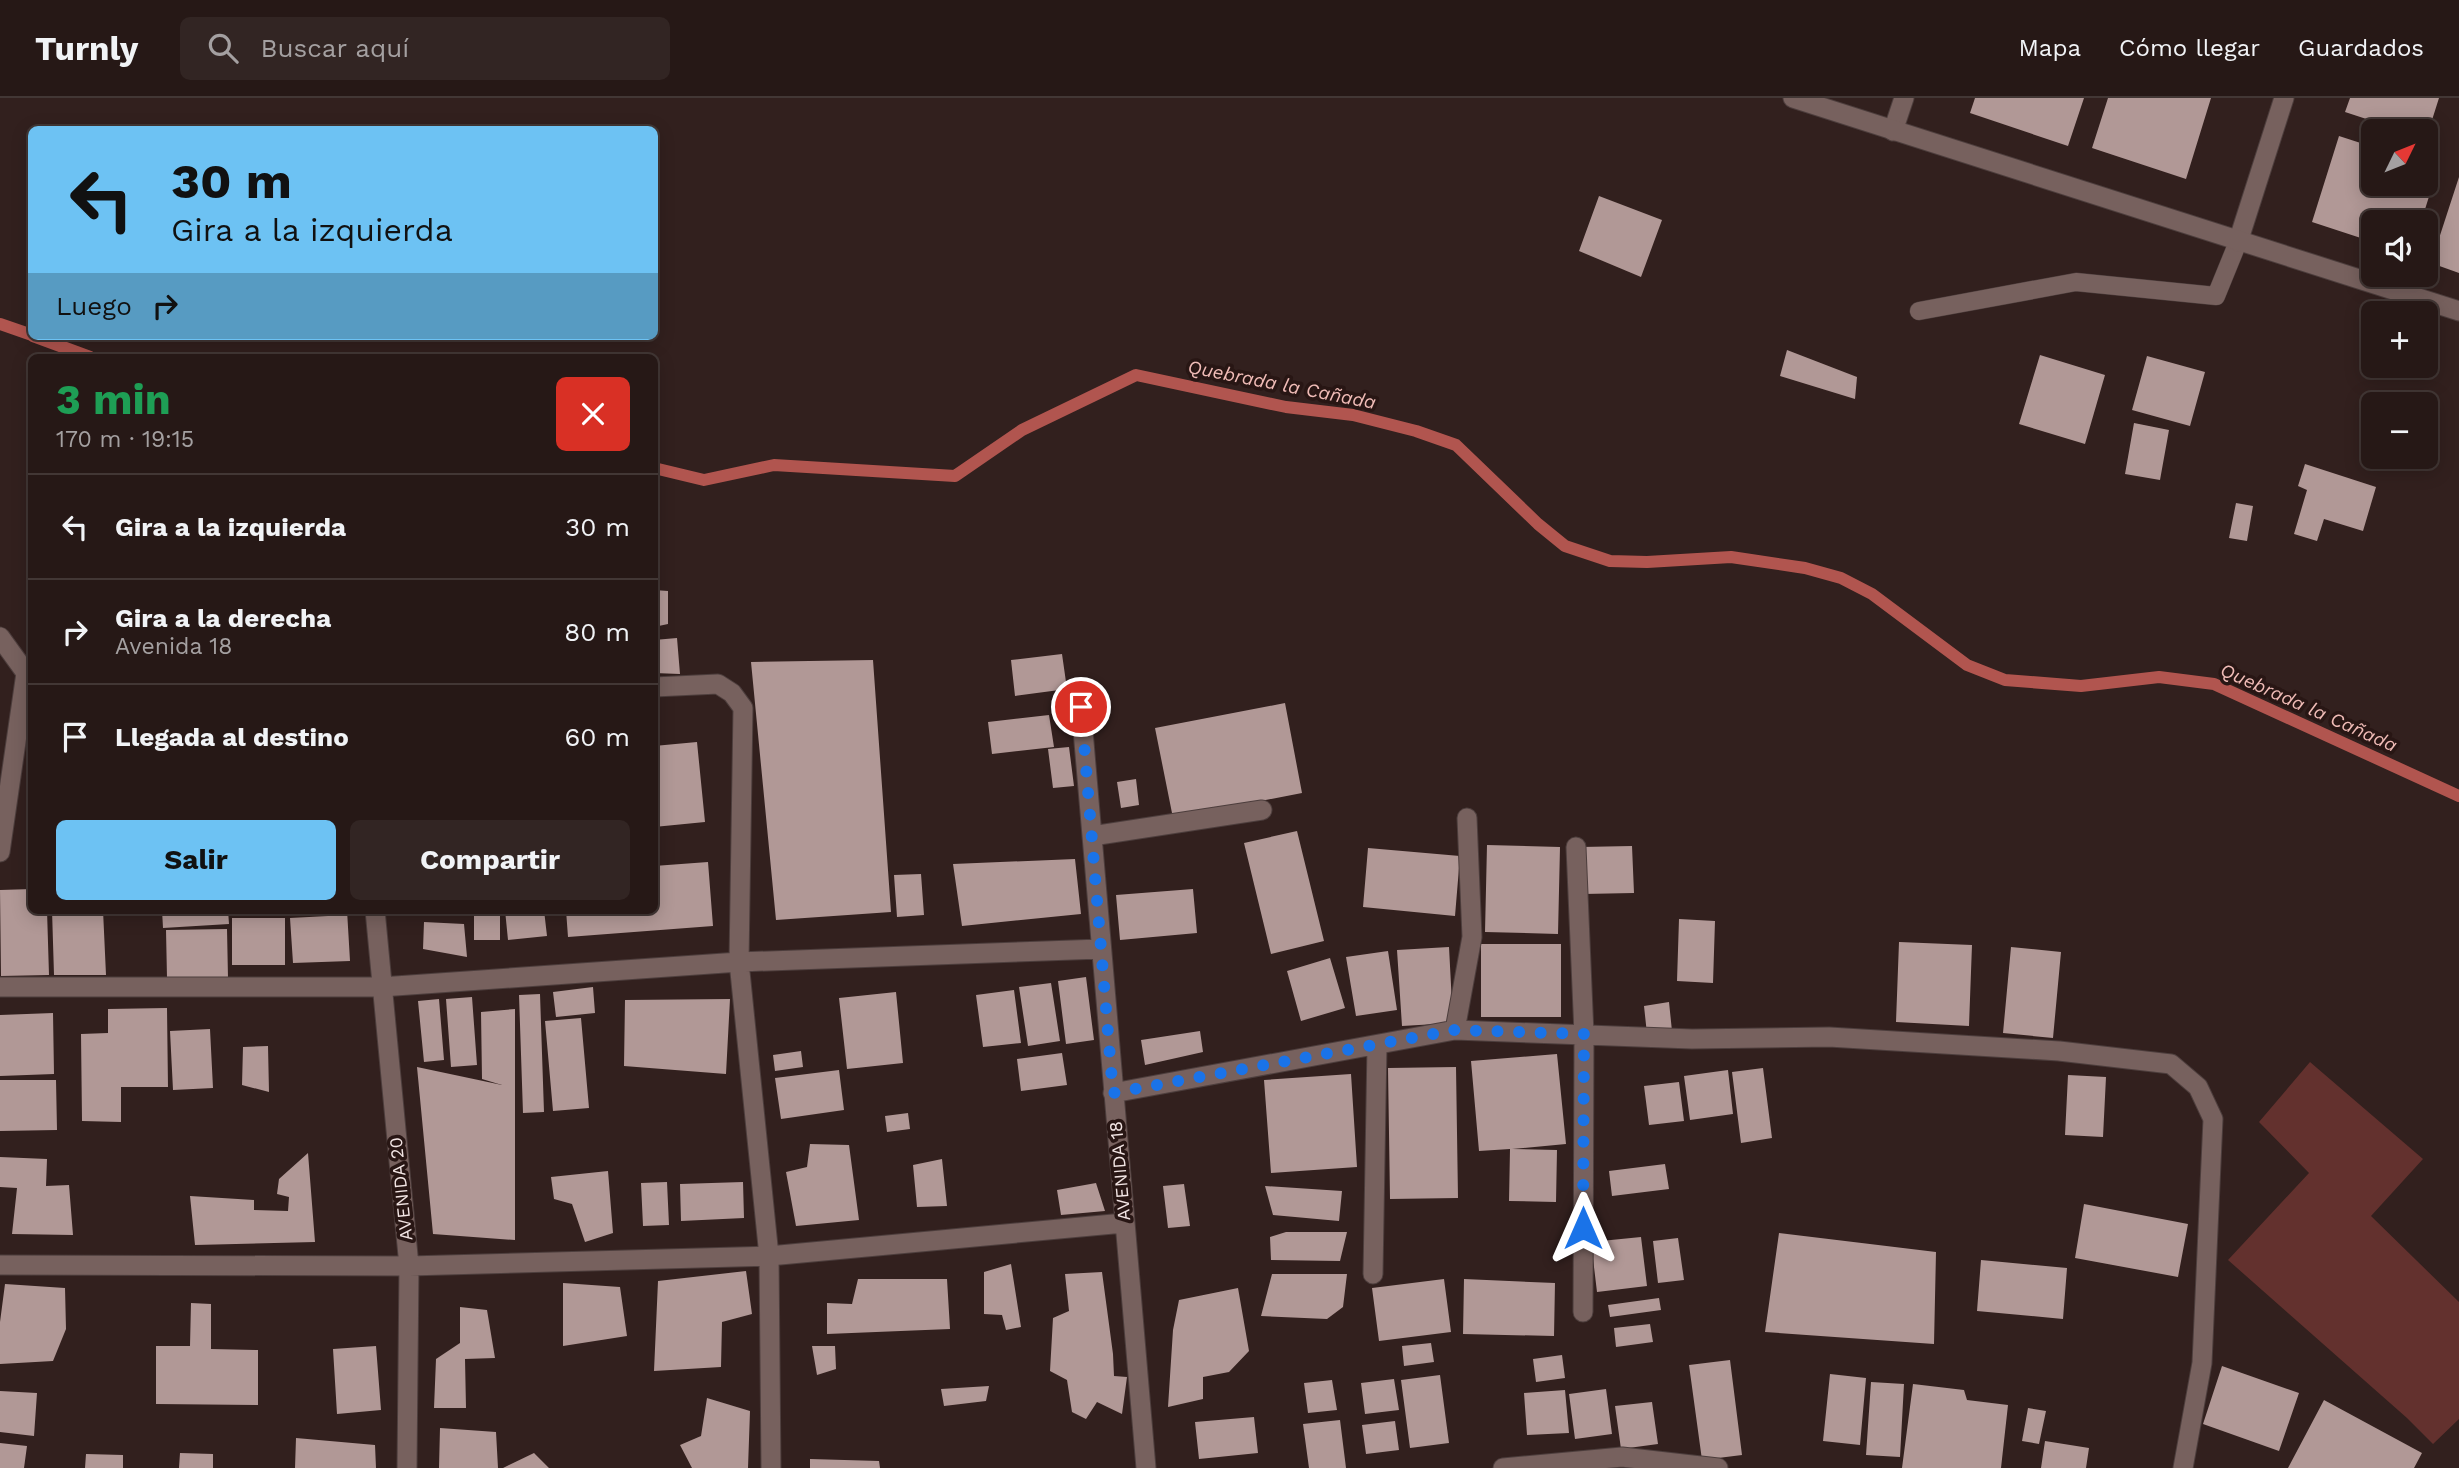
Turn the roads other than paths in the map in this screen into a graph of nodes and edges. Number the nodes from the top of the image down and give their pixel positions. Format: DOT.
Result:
graph roads {
  1 [pos="1793,98"];
  2 [pos="1904,98"];
  3 [pos="2284,98"];
  4 [pos="1893,131"];
  5 [pos="2238,242"];
  6 [pos="1919,311"];
  7 [pos="2459,312"];
  8 [pos="0,637"];
  9 [pos="28,673"];
  10 [pos="28,680"];
  11 [pos="658,687"];
  12 [pos="1081,707"];
  13 [pos="1262,810"];
  14 [pos="1467,818"];
  15 [pos="1092,836"];
  16 [pos="1576,848"];
  17 [pos="0,852"];
  18 [pos="375,914"];
  19 [pos="1101,949"];
  20 [pos="739,962"];
  21 [pos="0,987"];
  22 [pos="382,988"];
  23 [pos="1455,1030"];
  24 [pos="1584,1034"];
  25 [pos="1377,1045"];
  26 [pos="1113,1093"];
  27 [pos="1124,1223"];
  28 [pos="769,1256"];
  29 [pos="0,1265"];
  30 [pos="409,1266"];
  31 [pos="1373,1274"];
  32 [pos="1583,1312"];
  33 [pos="1597,1464"];
  34 [pos="407,1468"];
  35 [pos="771,1468"];
  36 [pos="1146,1468"];
  37 [pos="1503,1468"];
  38 [pos="1718,1468"];
  39 [pos="2183,1468"];
  1 -- 4 [label="street"];
  2 -- 4 [label="street"];
  3 -- 5 [label="street"];
  4 -- 5 [label="street"];
  5 -- 6 [label="lane"];
  5 -- 7 [label="street"];
  8 -- 9 [label="street"];
  10 -- 17 [label="street"];
  11 -- 20 [label="street"];
  12 -- 15 [label="street, AVENIDA 18"];
  13 -- 15 [label="street"];
  14 -- 23 [label="street"];
  15 -- 19 [label="street, AVENIDA 18"];
  16 -- 24 [label="street"];
  18 -- 22 [label="street, AVENIDA 20"];
  19 -- 20 [label="street"];
  19 -- 26 [label="street, AVENIDA 18"];
  20 -- 22 [label="street"];
  20 -- 28 [label="street"];
  21 -- 22 [label="street"];
  22 -- 30 [label="street, AVENIDA 20"];
  23 -- 24 [label="street"];
  23 -- 25 [label="street"];
  24 -- 32 [label="street"];
  24 -- 39 [label="street"];
  25 -- 26 [label="street"];
  25 -- 31 [label="street"];
  26 -- 27 [label="street, AVENIDA 18"];
  27 -- 28 [label="street"];
  27 -- 36 [label="street, AVENIDA 18"];
  28 -- 30 [label="street"];
  28 -- 35 [label="street"];
  29 -- 30 [label="street"];
  30 -- 34 [label="street, AVENIDA 20"];
  33 -- 37 [label="street"];
  33 -- 38 [label="street"];
}
